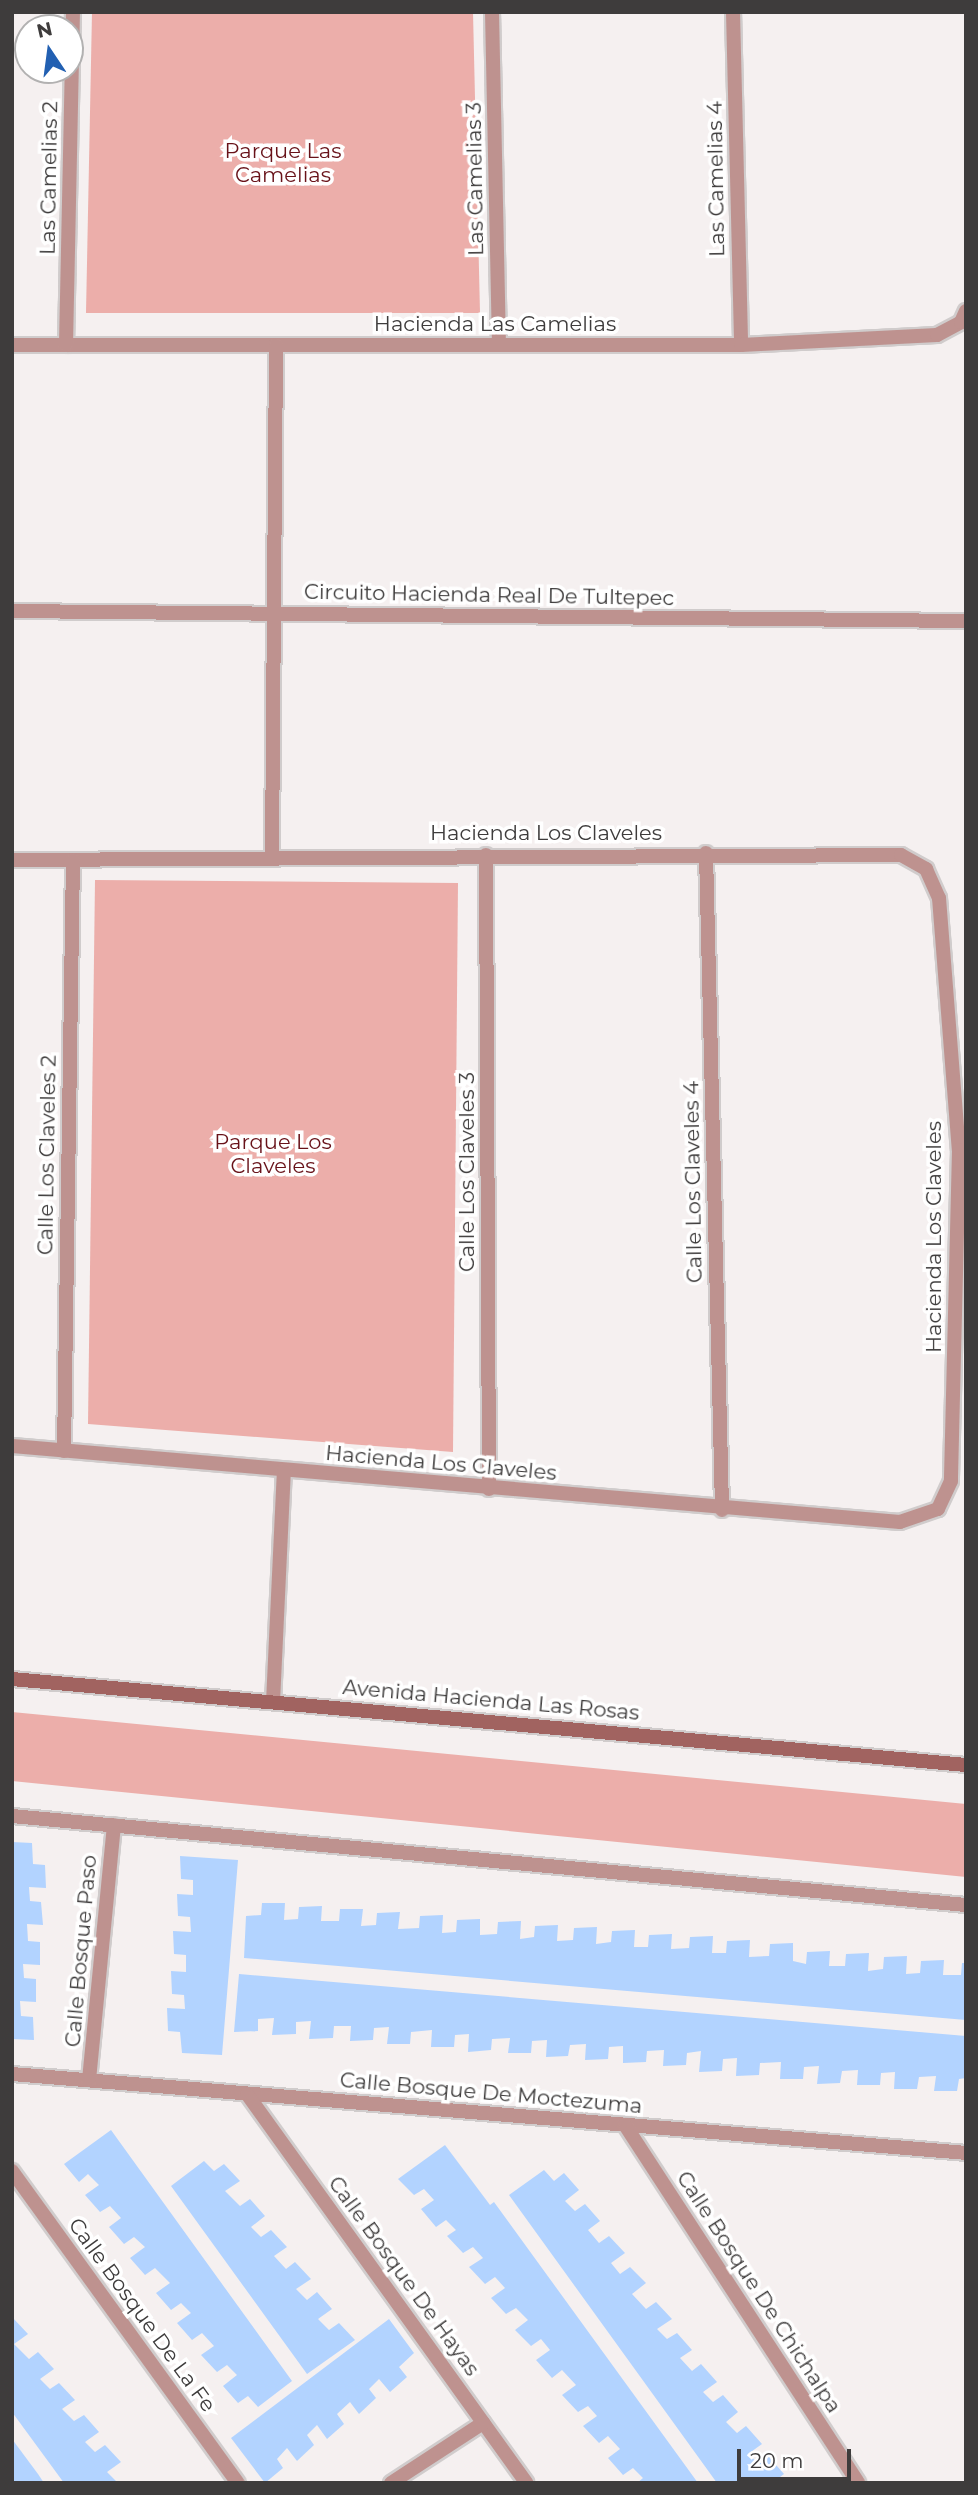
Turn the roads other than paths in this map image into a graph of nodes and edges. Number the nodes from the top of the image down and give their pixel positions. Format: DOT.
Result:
graph roads {
  1 [pos="73,12"];
  2 [pos="492,12"];
  3 [pos="733,12"];
  4 [pos="966,311"];
  5 [pos="12,345"];
  6 [pos="66,345"];
  7 [pos="276,345"];
  8 [pos="499,345"];
  9 [pos="741,345"];
  10 [pos="12,611"];
  11 [pos="274,613"];
  12 [pos="966,621"];
  13 [pos="706,853"];
  14 [pos="486,855"];
  15 [pos="272,856"];
  16 [pos="12,860"];
  17 [pos="73,860"];
  18 [pos="962,1150"];
  19 [pos="12,1446"];
  20 [pos="64,1451"];
  21 [pos="284,1470"];
  22 [pos="489,1489"];
  23 [pos="722,1510"];
  24 [pos="12,1679"];
  25 [pos="273,1702"];
  26 [pos="966,1765"];
  27 [pos="12,1816"];
  28 [pos="114,1825"];
  29 [pos="966,1905"];
  30 [pos="12,2074"];
  31 [pos="89,2080"];
  32 [pos="247,2094"];
  33 [pos="625,2125"];
  34 [pos="966,2153"];
  35 [pos="12,2171"];
  36 [pos="483,2423"];
  37 [pos="238,2483"];
  38 [pos="391,2483"];
  39 [pos="527,2483"];
  40 [pos="859,2483"];
  1 -- 6 [label="street, Las Camelias 2"];
  2 -- 8 [label="street, Las Camelias 3"];
  3 -- 9 [label="street, Las Camelias 4"];
  4 -- 9 [label="street, Hacienda Las Camelias"];
  5 -- 6 [label="street, Hacienda Las Camelias"];
  6 -- 7 [label="street, Hacienda Las Camelias"];
  7 -- 8 [label="street, Hacienda Las Camelias"];
  7 -- 11 [label="street"];
  8 -- 9 [label="street, Hacienda Las Camelias"];
  10 -- 11 [label="street, Circuito Hacienda Real De Tultepec"];
  11 -- 12 [label="street, Circuito Hacienda Real De Tultepec"];
  11 -- 15 [label="street"];
  13 -- 14 [label="street, Hacienda Los Claveles"];
  13 -- 18 [label="street, Hacienda Los Claveles"];
  13 -- 23 [label="street, Calle Los Claveles 4"];
  14 -- 15 [label="street, Hacienda Los Claveles"];
  14 -- 22 [label="street, Calle Los Claveles 3"];
  15 -- 17 [label="street, Hacienda Los Claveles"];
  16 -- 17 [label="street, Hacienda Los Claveles"];
  17 -- 20 [label="street, Calle Los Claveles 2"];
  18 -- 23 [label="street, Hacienda Los Claveles"];
  19 -- 20 [label="street, Hacienda Los Claveles"];
  20 -- 21 [label="street, Hacienda Los Claveles"];
  21 -- 22 [label="street, Hacienda Los Claveles"];
  21 -- 25 [label="street"];
  22 -- 23 [label="street, Hacienda Los Claveles"];
  24 -- 25 [label="main road, Avenida Hacienda Las Rosas"];
  25 -- 26 [label="main road, Avenida Hacienda Las Rosas"];
  27 -- 28 [label="street"];
  28 -- 29 [label="street"];
  28 -- 31 [label="street, Calle Bosque Paso"];
  30 -- 31 [label="street, Calle Bosque De Moctezuma"];
  31 -- 32 [label="street, Calle Bosque De Moctezuma"];
  32 -- 33 [label="street, Calle Bosque De Moctezuma"];
  32 -- 36 [label="street, Calle Bosque De Hayas"];
  33 -- 34 [label="street, Calle Bosque De Moctezuma"];
  33 -- 40 [label="street, Calle Bosque De Chichalpa"];
  35 -- 37 [label="street, Calle Bosque De La Fe"];
  36 -- 38 [label="street"];
  36 -- 39 [label="street, Calle Bosque De Hayas"];
}
